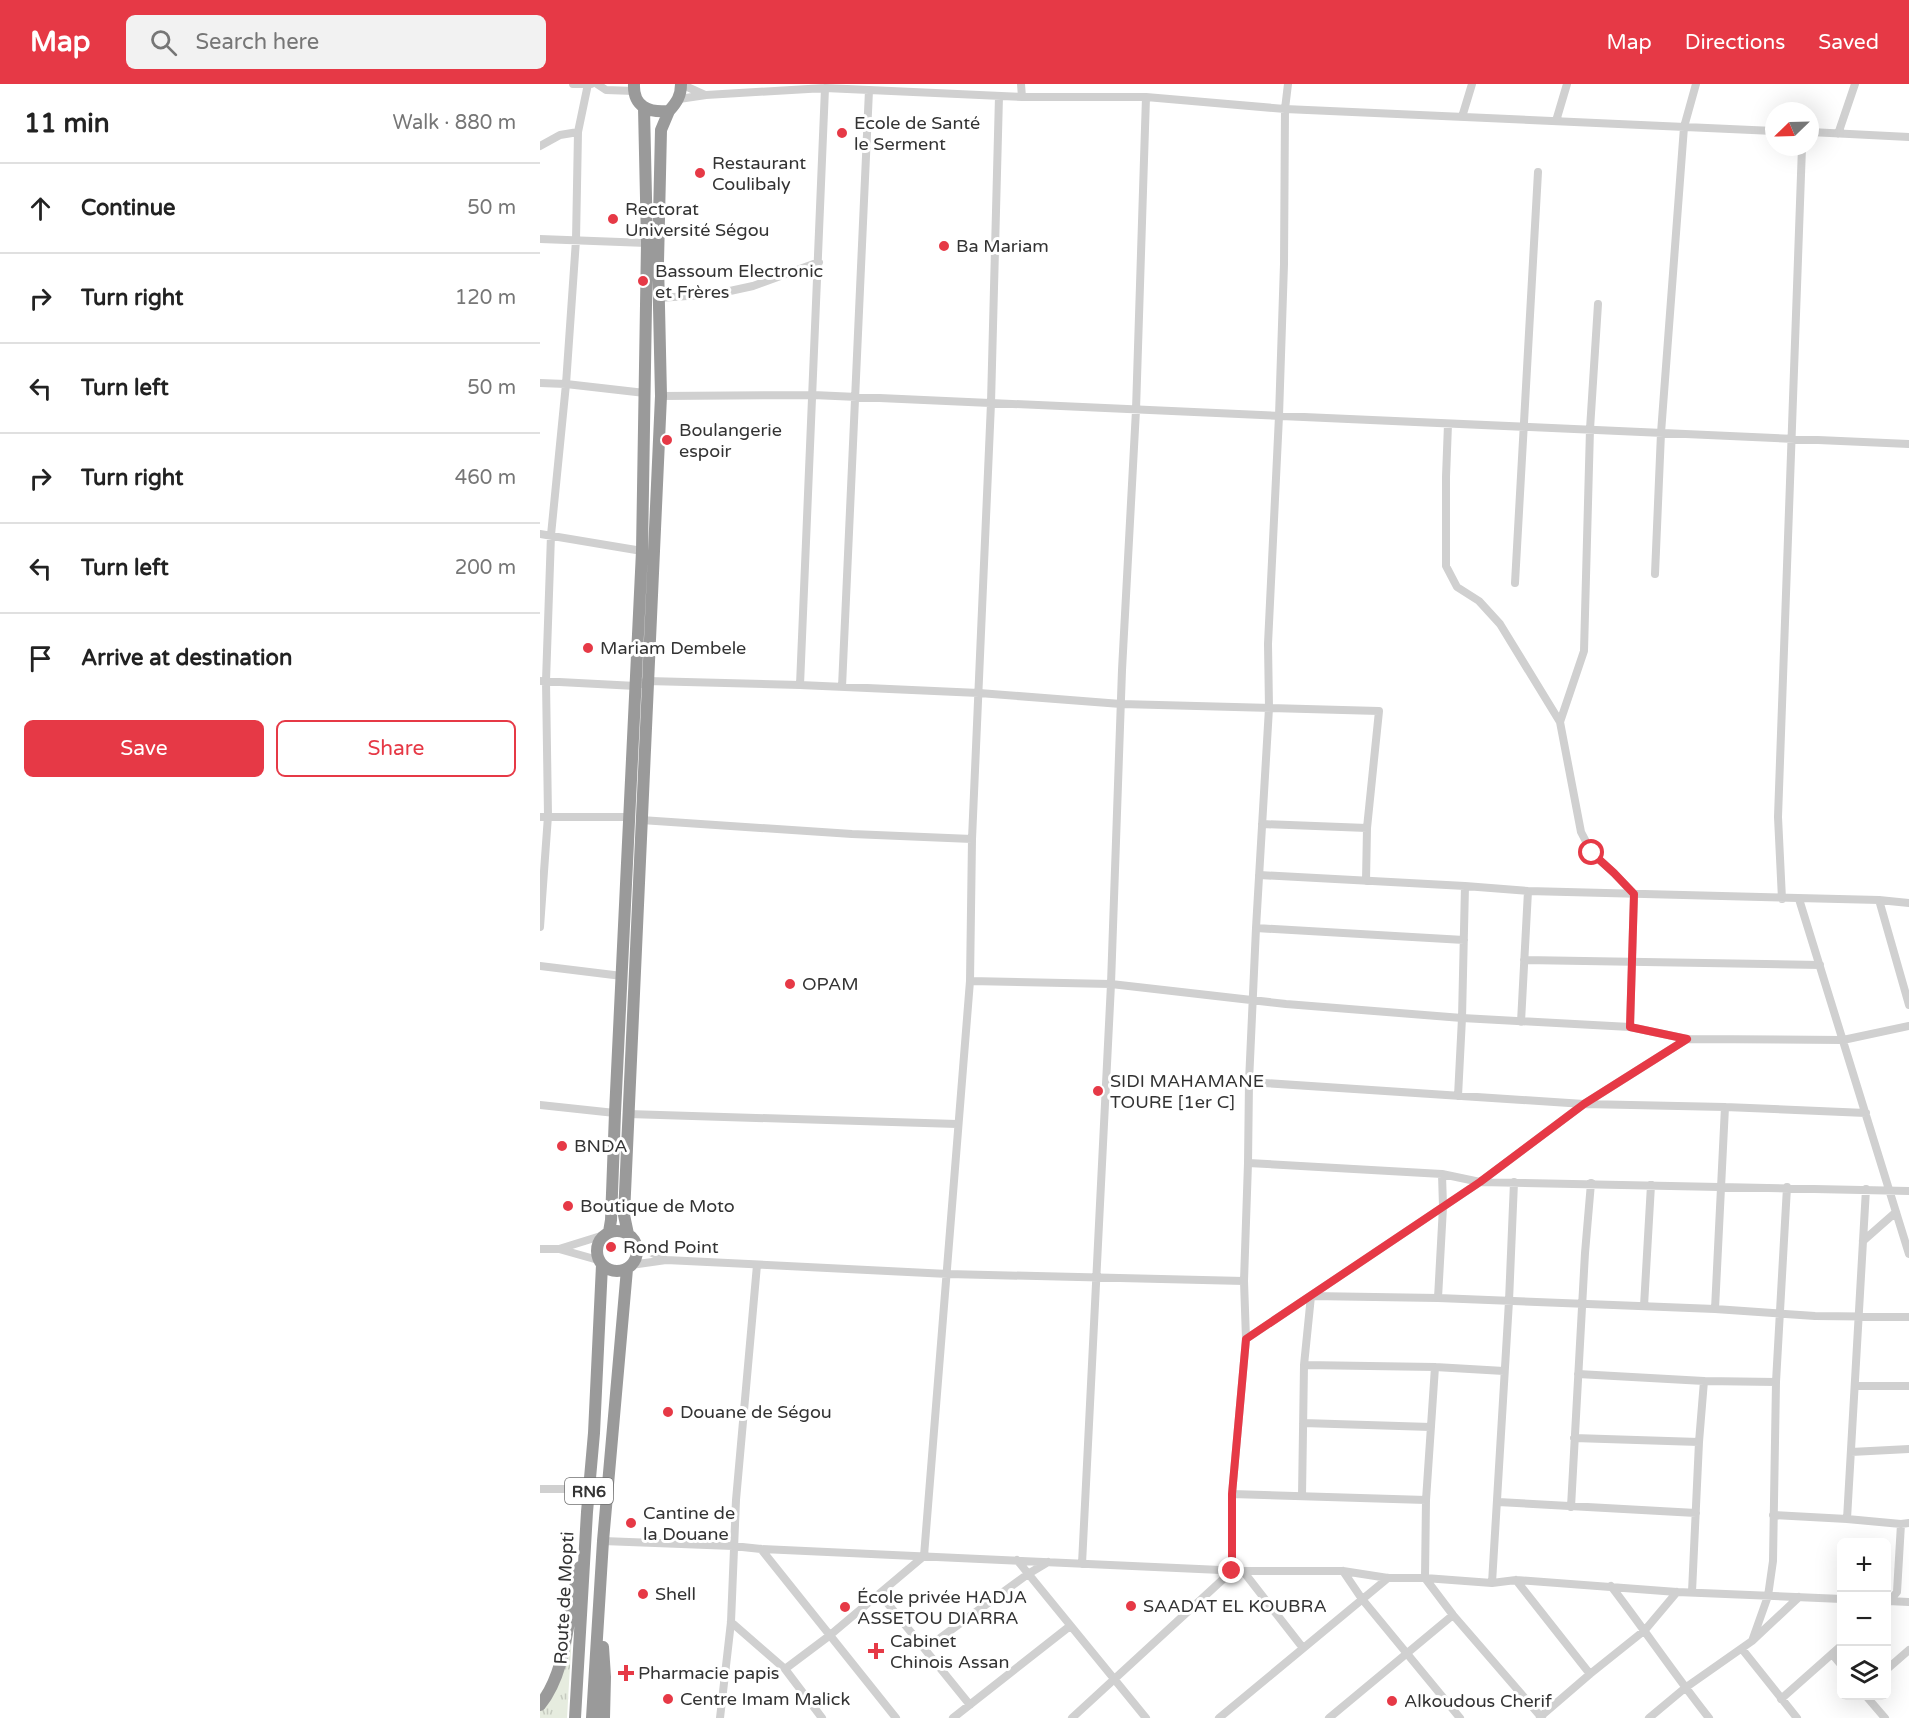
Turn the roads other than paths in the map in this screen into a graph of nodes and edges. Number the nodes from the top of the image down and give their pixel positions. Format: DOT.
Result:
graph roads {
  1 [pos="573,84"];
  2 [pos="588,84"];
  3 [pos="597,84"];
  4 [pos="681,84"];
  5 [pos="1021,84"];
  6 [pos="1288,84"];
  7 [pos="1472,84"];
  8 [pos="1567,84"];
  9 [pos="1696,84"];
  10 [pos="1855,84"];
  11 [pos="634,88"];
  12 [pos="825,88"];
  13 [pos="869,90"];
  14 [pos="706,95"];
  15 [pos="999,96"];
  16 [pos="1022,97"];
  17 [pos="1146,97"];
  18 [pos="679,99"];
  19 [pos="644,108"];
  20 [pos="1286,109"];
  21 [pos="669,111"];
  22 [pos="1462,117"];
  23 [pos="1556,121"];
  24 [pos="1684,127"];
  25 [pos="1765,131"];
  26 [pos="578,132"];
  27 [pos="1819,133"];
  28 [pos="1838,134"];
  29 [pos="1909,137"];
  30 [pos="540,146"];
  31 [pos="1802,156"];
  32 [pos="1538,172"];
  33 [pos="540,239"];
  34 [pos="576,240"];
  35 [pos="647,243"];
  36 [pos="819,262"];
  37 [pos="659,298"];
  38 [pos="1598,304"];
  39 [pos="540,383"];
  40 [pos="566,384"];
  41 [pos="645,393"];
  42 [pos="813,395"];
  43 [pos="661,396"];
  44 [pos="856,397"];
  45 [pos="991,403"];
  46 [pos="1136,410"];
  47 [pos="1280,416"];
  48 [pos="1448,424"];
  49 [pos="1523,427"];
  50 [pos="1590,429"];
  51 [pos="1660,433"];
  52 [pos="1791,439"];
  53 [pos="1909,444"];
  54 [pos="540,534"];
  55 [pos="551,535"];
  56 [pos="642,551"];
  57 [pos="1655,574"];
  58 [pos="1515,583"];
  59 [pos="543,681"];
  60 [pos="641,684"];
  61 [pos="801,685"];
  62 [pos="842,687"];
  63 [pos="979,693"];
  64 [pos="1121,704"];
  65 [pos="1269,708"];
  66 [pos="1560,722"];
  67 [pos="544,817"];
  68 [pos="628,817"];
  69 [pos="641,820"];
  70 [pos="1262,824"];
  71 [pos="1366,828"];
  72 [pos="972,839"];
  73 [pos="1259,875"];
  74 [pos="1366,881"];
  75 [pos="1465,886"];
  76 [pos="1528,891"];
  77 [pos="1634,894"];
  78 [pos="1782,899"];
  79 [pos="1799,899"];
  80 [pos="1880,900"];
  81 [pos="1909,903"];
  82 [pos="540,927"];
  83 [pos="1256,928"];
  84 [pos="1464,940"];
  85 [pos="1524,960"];
  86 [pos="1632,961"];
  87 [pos="1820,965"];
  88 [pos="540,966"];
  89 [pos="622,976"];
  90 [pos="970,981"];
  91 [pos="1111,984"];
  92 [pos="1253,1000"];
  93 [pos="1909,1005"];
  94 [pos="1462,1018"];
  95 [pos="1521,1022"];
  96 [pos="1909,1026"];
  97 [pos="1630,1027"];
  98 [pos="1687,1039"];
  99 [pos="1843,1040"];
  100 [pos="1249,1082"];
  101 [pos="1458,1096"];
  102 [pos="1584,1104"];
  103 [pos="540,1105"];
  104 [pos="1725,1107"];
  105 [pos="615,1113"];
  106 [pos="1866,1113"];
  107 [pos="628,1114"];
  108 [pos="957,1124"];
  109 [pos="1248,1163"];
  110 [pos="1442,1174"];
  111 [pos="1480,1182"];
  112 [pos="1514,1182"];
  113 [pos="1591,1183"];
  114 [pos="1651,1185"];
  115 [pos="1721,1187"];
  116 [pos="1787,1187"];
  117 [pos="1866,1189"];
  118 [pos="1889,1190"];
  119 [pos="1909,1191"];
  120 [pos="1443,1207"];
  121 [pos="1896,1212"];
  122 [pos="606,1234"];
  123 [pos="628,1234"];
  124 [pos="1863,1241"];
  125 [pos="636,1245"];
  126 [pos="540,1248"];
  127 [pos="559,1249"];
  128 [pos="1909,1254"];
  129 [pos="666,1260"];
  130 [pos="600,1263"];
  131 [pos="757,1265"];
  132 [pos="629,1267"];
  133 [pos="948,1274"];
  134 [pos="1095,1278"];
  135 [pos="1244,1281"];
  136 [pos="1311,1296"];
  137 [pos="1438,1298"];
  138 [pos="1509,1301"];
  139 [pos="1582,1304"];
  140 [pos="1644,1306"];
  141 [pos="1715,1309"];
  142 [pos="1779,1313"];
  143 [pos="1859,1316"];
  144 [pos="1909,1317"];
  145 [pos="1246,1339"];
  146 [pos="1304,1365"];
  147 [pos="1435,1367"];
  148 [pos="1504,1371"];
  149 [pos="1578,1374"];
  150 [pos="1704,1381"];
  151 [pos="1776,1382"];
  152 [pos="1855,1386"];
  153 [pos="1909,1386"];
  154 [pos="1303,1423"];
  155 [pos="1431,1427"];
  156 [pos="1574,1438"];
  157 [pos="1699,1442"];
  158 [pos="1909,1449"];
  159 [pos="1851,1452"];
  160 [pos="540,1489"];
  161 [pos="589,1489"];
  162 [pos="1232,1494"];
  163 [pos="1302,1496"];
  164 [pos="1426,1500"];
  165 [pos="1498,1502"];
  166 [pos="1571,1507"];
  167 [pos="1696,1513"];
  168 [pos="1773,1515"];
  169 [pos="1847,1519"];
  170 [pos="1905,1523"];
  171 [pos="603,1541"];
  172 [pos="733,1546"];
  173 [pos="585,1549"];
  174 [pos="761,1549"];
  175 [pos="924,1556"];
  176 [pos="1017,1560"];
  177 [pos="1048,1562"];
  178 [pos="1082,1564"];
  179 [pos="1232,1571"];
  180 [pos="1243,1571"];
  181 [pos="1343,1571"];
  182 [pos="1028,1574"];
  183 [pos="1388,1578"];
  184 [pos="1425,1578"];
  185 [pos="1516,1580"];
  186 [pos="1492,1583"];
  187 [pos="1611,1586"];
  188 [pos="1677,1592"];
  189 [pos="1692,1592"];
  190 [pos="880,1594"];
  191 [pos="1767,1596"];
  192 [pos="1799,1597"];
  193 [pos="1362,1599"];
  194 [pos="1837,1599"];
  195 [pos="1891,1599"];
  196 [pos="1909,1602"];
  197 [pos="1891,1603"];
  198 [pos="600,1605"];
  199 [pos="1453,1615"];
  200 [pos="731,1622"];
  201 [pos="1070,1626"];
  202 [pos="1645,1630"];
  203 [pos="830,1636"];
  204 [pos="1752,1641"];
  205 [pos="1841,1646"];
  206 [pos="1303,1648"];
  207 [pos="925,1649"];
  208 [pos="1742,1649"];
  209 [pos="1909,1650"];
  210 [pos="1407,1652"];
  211 [pos="1832,1654"];
  212 [pos="1837,1660"];
  213 [pos="1891,1666"];
  214 [pos="785,1669"];
  215 [pos="1590,1674"];
  216 [pos="1114,1680"];
  217 [pos="1685,1688"];
  218 [pos="1781,1698"];
  219 [pos="1870,1700"];
  220 [pos="540,1705"];
  221 [pos="970,1705"];
  222 [pos="1224,1716"];
  223 [pos="1457,1717"];
  224 [pos="1541,1717"];
  225 [pos="575,1718"];
  226 [pos="592,1718"];
  227 [pos="604,1718"];
  228 [pos="720,1718"];
  229 [pos="822,1718"];
  230 [pos="896,1718"];
  231 [pos="953,1718"];
  232 [pos="1072,1718"];
  233 [pos="1146,1718"];
  234 [pos="1329,1718"];
  235 [pos="1649,1718"];
  236 [pos="1709,1718"];
  237 [pos="1797,1718"];
  238 [pos="1885,1718"];
  1 -- 2 [label="street"];
  2 -- 3 [label="street"];
  2 -- 26 [label="street"];
  3 -- 11 [label="street"];
  4 -- 14 [label="street"];
  4 -- 18 [label="highway"];
  5 -- 16 [label="street"];
  6 -- 20 [label="street"];
  7 -- 22 [label="street"];
  8 -- 23 [label="street"];
  9 -- 24 [label="street"];
  10 -- 28 [label="street"];
  11 -- 19 [label="highway"];
  12 -- 13 [label="street"];
  12 -- 14 [label="street"];
  12 -- 36 [label="street"];
  13 -- 15 [label="street"];
  13 -- 44 [label="street"];
  14 -- 18 [label="street"];
  15 -- 16 [label="street"];
  15 -- 45 [label="street"];
  16 -- 17 [label="street"];
  17 -- 20 [label="street"];
  17 -- 46 [label="street"];
  18 -- 21 [label="highway"];
  19 -- 21 [label="highway"];
  19 -- 35 [label="highway"];
  20 -- 22 [label="street"];
  20 -- 47 [label="street"];
  21 -- 37 [label="highway"];
  22 -- 23 [label="street"];
  23 -- 24 [label="street"];
  24 -- 25 [label="street"];
  24 -- 51 [label="street"];
  26 -- 30 [label="street"];
  26 -- 34 [label="street"];
  27 -- 28 [label="street"];
  28 -- 29 [label="street"];
  31 -- 52 [label="street"];
  32 -- 49 [label="street"];
  33 -- 34 [label="street"];
  34 -- 35 [label="street"];
  34 -- 40 [label="street"];
  35 -- 41 [label="highway"];
  36 -- 37 [label="street"];
  36 -- 42 [label="street"];
  37 -- 43 [label="highway"];
  38 -- 50 [label="street"];
  39 -- 40 [label="street"];
  40 -- 41 [label="street"];
  40 -- 55 [label="street"];
  41 -- 56 [label="highway"];
  42 -- 43 [label="street"];
  42 -- 44 [label="street"];
  42 -- 61 [label="street"];
  43 -- 60 [label="highway"];
  44 -- 45 [label="street"];
  44 -- 62 [label="street"];
  45 -- 46 [label="street"];
  45 -- 63 [label="street"];
  46 -- 47 [label="street"];
  46 -- 64 [label="street"];
  47 -- 48 [label="street"];
  47 -- 65 [label="street"];
  48 -- 49 [label="street"];
  48 -- 66 [label="street"];
  49 -- 50 [label="street"];
  49 -- 58 [label="street"];
  50 -- 51 [label="street"];
  50 -- 66 [label="street"];
  51 -- 52 [label="street"];
  51 -- 57 [label="street"];
  52 -- 53 [label="street"];
  52 -- 78 [label="street"];
  54 -- 55 [label="street"];
  55 -- 56 [label="street"];
  55 -- 59 [label="street"];
  56 -- 60 [label="highway"];
  59 -- 60 [label="street"];
  59 -- 67 [label="street"];
  60 -- 61 [label="street"];
  60 -- 68 [label="highway"];
  60 -- 69 [label="highway"];
  61 -- 62 [label="street"];
  62 -- 63 [label="street"];
  63 -- 64 [label="street"];
  63 -- 72 [label="street"];
  64 -- 65 [label="street"];
  64 -- 91 [label="street"];
  65 -- 70 [label="street"];
  65 -- 71 [label="street"];
  66 -- 77 [label="street"];
  67 -- 68 [label="street"];
  67 -- 82 [label="street"];
  68 -- 89 [label="highway"];
  69 -- 72 [label="street"];
  69 -- 107 [label="highway"];
  70 -- 71 [label="street"];
  70 -- 73 [label="street"];
  71 -- 74 [label="street"];
  72 -- 90 [label="street"];
  73 -- 74 [label="street"];
  73 -- 83 [label="street"];
  74 -- 75 [label="street"];
  75 -- 76 [label="street"];
  75 -- 84 [label="street"];
  76 -- 77 [label="street"];
  76 -- 85 [label="street"];
  77 -- 78 [label="street"];
  77 -- 86 [label="street"];
  78 -- 79 [label="street"];
  79 -- 80 [label="street"];
  79 -- 87 [label="street"];
  80 -- 81 [label="street"];
  80 -- 93 [label="street"];
  83 -- 84 [label="street"];
  83 -- 92 [label="street"];
  84 -- 94 [label="street"];
  85 -- 86 [label="street"];
  85 -- 95 [label="street"];
  86 -- 87 [label="street"];
  86 -- 97 [label="street"];
  87 -- 99 [label="street"];
  88 -- 89 [label="street"];
  89 -- 105 [label="highway"];
  90 -- 91 [label="street"];
  90 -- 108 [label="street"];
  91 -- 92 [label="street"];
  91 -- 134 [label="street"];
  92 -- 94 [label="street"];
  92 -- 100 [label="street"];
  94 -- 95 [label="street"];
  94 -- 101 [label="street"];
  95 -- 97 [label="street"];
  96 -- 99 [label="street"];
  97 -- 98 [label="street"];
  98 -- 99 [label="street"];
  98 -- 102 [label="street"];
  99 -- 106 [label="street"];
  100 -- 101 [label="street"];
  100 -- 109 [label="street"];
  101 -- 102 [label="street"];
  102 -- 104 [label="street"];
  102 -- 111 [label="street"];
  103 -- 105 [label="street"];
  104 -- 106 [label="street"];
  104 -- 115 [label="street"];
  105 -- 122 [label="highway"];
  106 -- 118 [label="street"];
  107 -- 108 [label="street"];
  107 -- 123 [label="highway"];
  108 -- 133 [label="street"];
  109 -- 110 [label="street"];
  109 -- 135 [label="street"];
  110 -- 111 [label="street"];
  110 -- 120 [label="street"];
  111 -- 112 [label="street"];
  111 -- 120 [label="street"];
  112 -- 113 [label="street"];
  112 -- 138 [label="street"];
  113 -- 114 [label="street"];
  113 -- 139 [label="street"];
  114 -- 115 [label="street"];
  114 -- 140 [label="street"];
  115 -- 116 [label="street"];
  115 -- 141 [label="street"];
  116 -- 117 [label="street"];
  116 -- 142 [label="street"];
  117 -- 118 [label="street"];
  117 -- 124 [label="street"];
  118 -- 119 [label="street"];
  118 -- 121 [label="street"];
  120 -- 136 [label="street"];
  120 -- 137 [label="street"];
  121 -- 124 [label="street"];
  121 -- 128 [label="street"];
  122 -- 123 [label="highway"];
  122 -- 127 [label="street"];
  122 -- 130 [label="highway"];
  123 -- 125 [label="highway"];
  124 -- 143 [label="street"];
  125 -- 129 [label="street"];
  125 -- 132 [label="highway"];
  126 -- 127 [label="street"];
  127 -- 130 [label="street"];
  129 -- 131 [label="street"];
  129 -- 132 [label="street"];
  130 -- 132 [label="highway"];
  130 -- 161 [label="highway, Route de Mopti / RN6"];
  131 -- 133 [label="street"];
  131 -- 172 [label="street"];
  132 -- 171 [label="highway, Route de Mopti / RN6"];
  133 -- 134 [label="street"];
  133 -- 175 [label="street"];
  134 -- 135 [label="street"];
  134 -- 178 [label="street"];
  135 -- 145 [label="street"];
  136 -- 137 [label="street"];
  136 -- 145 [label="street"];
  136 -- 146 [label="street"];
  137 -- 138 [label="street"];
  138 -- 139 [label="street"];
  138 -- 148 [label="street"];
  139 -- 140 [label="street"];
  139 -- 149 [label="street"];
  140 -- 141 [label="street"];
  141 -- 142 [label="street"];
  142 -- 143 [label="street"];
  142 -- 151 [label="street"];
  143 -- 144 [label="street"];
  143 -- 152 [label="street"];
  145 -- 162 [label="street"];
  146 -- 147 [label="street"];
  146 -- 154 [label="street"];
  147 -- 148 [label="street"];
  147 -- 155 [label="street"];
  148 -- 165 [label="street"];
  149 -- 150 [label="street"];
  149 -- 156 [label="street"];
  150 -- 151 [label="street"];
  150 -- 157 [label="street"];
  151 -- 168 [label="street"];
  152 -- 153 [label="street"];
  152 -- 159 [label="street"];
  154 -- 155 [label="street"];
  154 -- 163 [label="street"];
  155 -- 164 [label="street"];
  156 -- 157 [label="street"];
  156 -- 166 [label="street"];
  157 -- 167 [label="street"];
  158 -- 159 [label="street"];
  159 -- 169 [label="street"];
  160 -- 161 [label="street"];
  161 -- 173 [label="highway, Route de Mopti / RN6"];
  162 -- 163 [label="street"];
  162 -- 179 [label="street"];
  163 -- 164 [label="street"];
  164 -- 184 [label="street"];
  165 -- 166 [label="street"];
  165 -- 186 [label="street"];
  166 -- 167 [label="street"];
  167 -- 189 [label="street"];
  168 -- 169 [label="street"];
  168 -- 191 [label="street"];
  169 -- 170 [label="street"];
  170 -- 195 [label="street"];
  171 -- 172 [label="street"];
  171 -- 198 [label="highway, Route de Mopti / RN6"];
  172 -- 174 [label="street"];
  172 -- 200 [label="street"];
  173 -- 220 [label="highway"];
  173 -- 225 [label="highway, Route de Mopti / RN6"];
  174 -- 175 [label="street"];
  174 -- 203 [label="street"];
  175 -- 176 [label="street"];
  175 -- 190 [label="street"];
  176 -- 177 [label="street"];
  176 -- 182 [label="street"];
  177 -- 178 [label="street"];
  177 -- 182 [label="street"];
  178 -- 179 [label="street"];
  179 -- 180 [label="street"];
  179 -- 216 [label="street"];
  180 -- 181 [label="street"];
  180 -- 206 [label="street"];
  181 -- 183 [label="street"];
  181 -- 193 [label="street"];
  182 -- 201 [label="street"];
  182 -- 207 [label="street"];
  183 -- 184 [label="street"];
  183 -- 193 [label="street"];
  184 -- 186 [label="street"];
  184 -- 199 [label="street"];
  185 -- 186 [label="street"];
  185 -- 187 [label="street"];
  185 -- 215 [label="street"];
  187 -- 188 [label="street"];
  187 -- 202 [label="street"];
  188 -- 189 [label="street"];
  188 -- 202 [label="street"];
  189 -- 191 [label="street"];
  190 -- 203 [label="street"];
  190 -- 207 [label="street"];
  191 -- 192 [label="street"];
  191 -- 204 [label="street"];
  192 -- 194 [label="street"];
  192 -- 204 [label="street"];
  193 -- 206 [label="street"];
  193 -- 210 [label="street"];
  196 -- 197 [label="street"];
  198 -- 226 [label="highway, Route de Mopti / RN6"];
  198 -- 227 [label="highway"];
  199 -- 210 [label="street"];
  199 -- 224 [label="street"];
  200 -- 214 [label="street"];
  200 -- 228 [label="street"];
  201 -- 216 [label="street"];
  201 -- 221 [label="street"];
  202 -- 215 [label="street"];
  202 -- 217 [label="street"];
  203 -- 214 [label="street"];
  203 -- 230 [label="street"];
  204 -- 208 [label="street"];
  205 -- 211 [label="street"];
  206 -- 222 [label="street"];
  207 -- 221 [label="street"];
  208 -- 217 [label="street"];
  208 -- 218 [label="street"];
  209 -- 213 [label="street"];
  210 -- 223 [label="street"];
  210 -- 234 [label="street"];
  211 -- 212 [label="street"];
  211 -- 218 [label="street"];
  214 -- 229 [label="street"];
  215 -- 224 [label="street"];
  216 -- 232 [label="street"];
  216 -- 233 [label="street"];
  217 -- 235 [label="street"];
  217 -- 236 [label="street"];
  218 -- 237 [label="street"];
  219 -- 238 [label="street"];
  221 -- 231 [label="street"];
}
